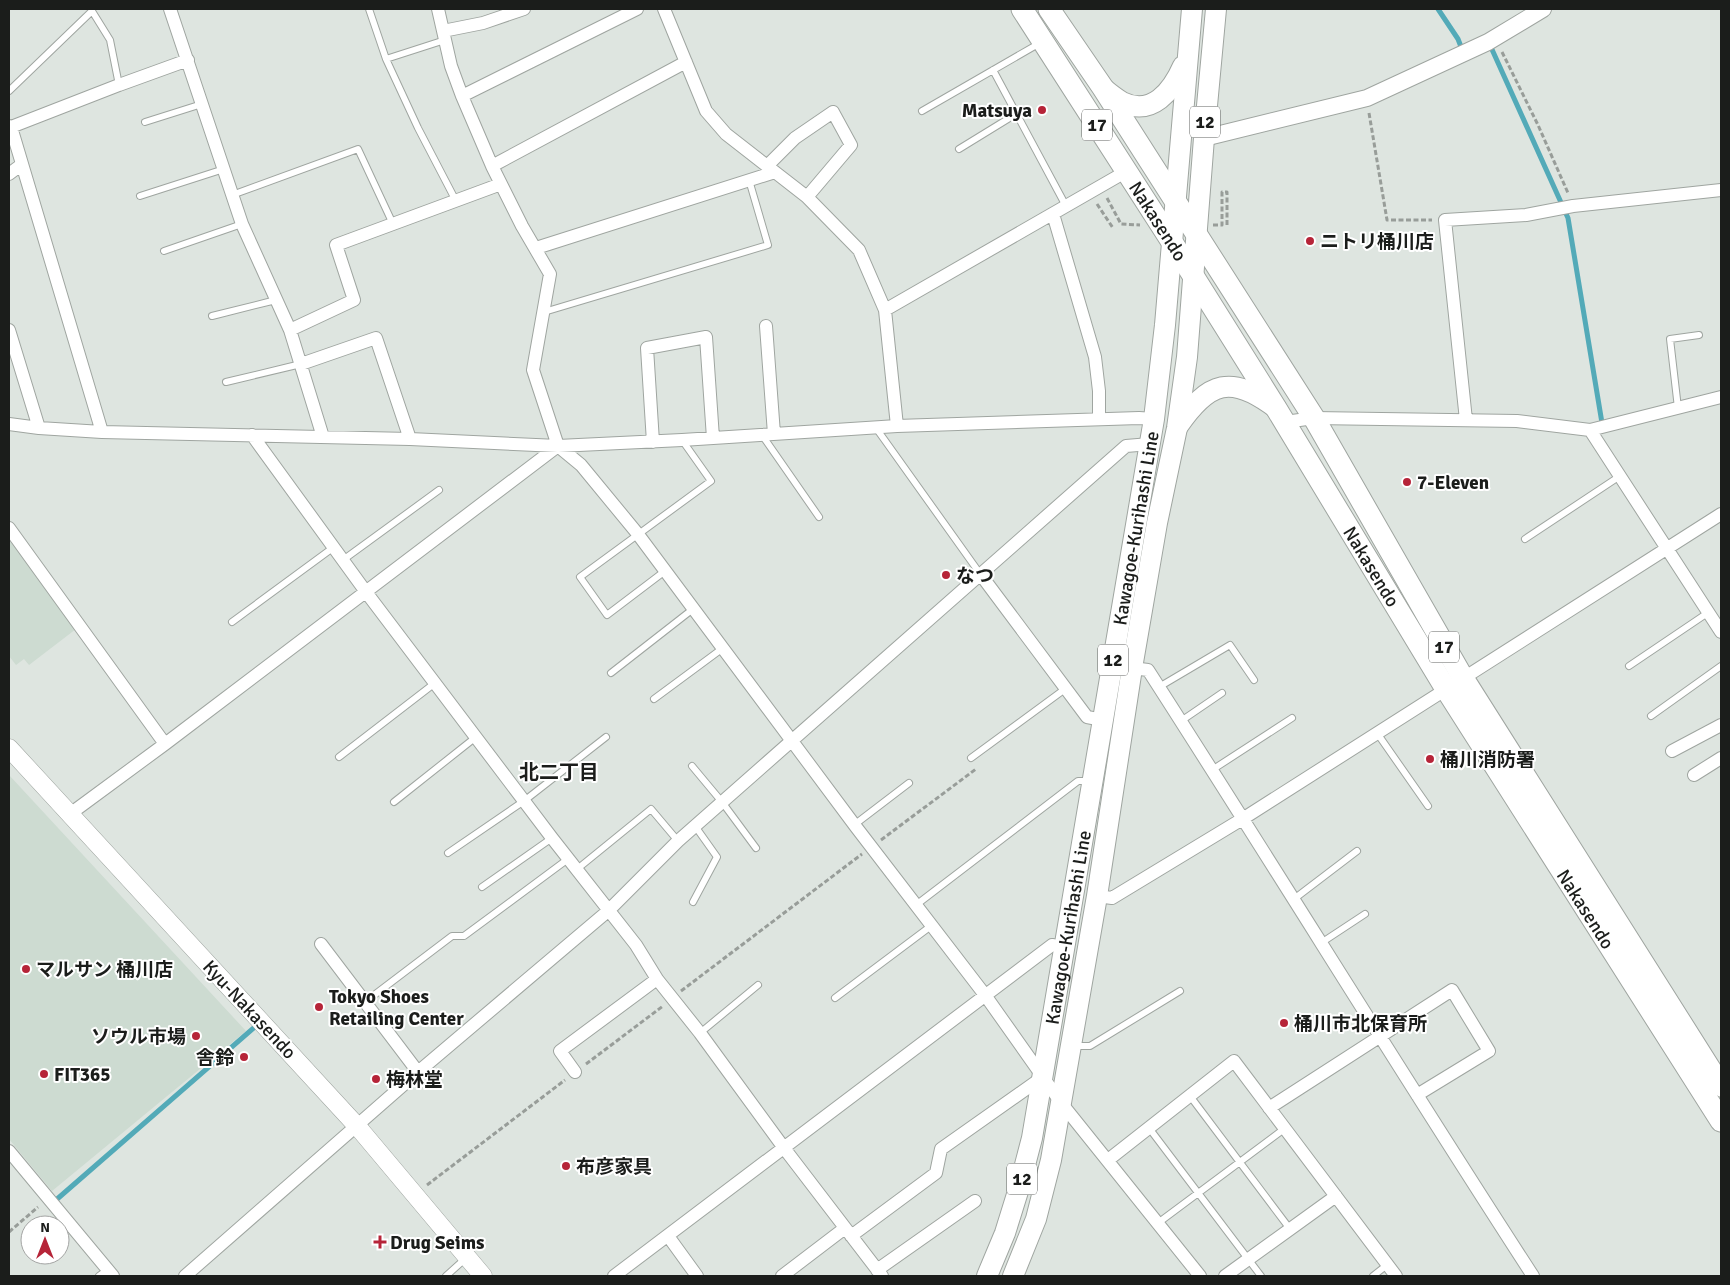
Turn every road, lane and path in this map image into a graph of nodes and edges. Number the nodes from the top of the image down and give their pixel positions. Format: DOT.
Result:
graph roads {
  1 [pos="170,9"];
  2 [pos="369,9"];
  3 [pos="438,9"];
  4 [pos="524,9"];
  5 [pos="637,9"];
  6 [pos="664,9"];
  7 [pos="1022,9"];
  8 [pos="1049,9"];
  9 [pos="1192,9"];
  10 [pos="1216,9"];
  11 [pos="1543,9"];
  12 [pos="502,12"];
  13 [pos="444,35"];
  14 [pos="1496,38"];
  15 [pos="1043,41"];
  16 [pos="1187,57"];
  17 [pos="386,59"];
  18 [pos="188,60"];
  19 [pos="686,62"];
  20 [pos="992,70"];
  21 [pos="119,84"];
  22 [pos="1102,88"];
  23 [pos="9,91"];
  24 [pos="462,96"];
  25 [pos="1367,98"];
  26 [pos="202,104"];
  27 [pos="922,111"];
  28 [pos="1016,114"];
  29 [pos="145,122"];
  30 [pos="10,126"];
  31 [pos="1204,138"];
  32 [pos="959,149"];
  33 [pos="21,165"];
  34 [pos="492,166"];
  35 [pos="224,169"];
  36 [pos="771,169"];
  37 [pos="1127,171"];
  38 [pos="9,174"];
  39 [pos="749,180"];
  40 [pos="501,184"];
  41 [pos="1721,190"];
  42 [pos="232,194"];
  43 [pos="140,196"];
  44 [pos="807,197"];
  45 [pos="456,201"];
  46 [pos="1176,202"];
  47 [pos="1066,206"];
  48 [pos="1573,206"];
  49 [pos="1053,214"];
  50 [pos="1445,220"];
  51 [pos="242,224"];
  52 [pos="393,224"];
  53 [pos="1196,235"];
  54 [pos="1172,242"];
  55 [pos="536,248"];
  56 [pos="164,251"];
  57 [pos="1193,276"];
  58 [pos="276,300"];
  59 [pos="885,310"];
  60 [pos="544,312"];
  61 [pos="212,316"];
  62 [pos="766,326"];
  63 [pos="9,330"];
  64 [pos="290,330"];
  65 [pos="1699,335"];
  66 [pos="301,364"];
  67 [pos="226,382"];
  68 [pos="1721,397"];
  69 [pos="1678,408"];
  70 [pos="1280,415"];
  71 [pos="1314,418"];
  72 [pos="1099,419"];
  73 [pos="1154,419"];
  74 [pos="1466,420"];
  75 [pos="9,424"];
  76 [pos="898,426"];
  77 [pos="39,428"];
  78 [pos="876,428"];
  79 [pos="1177,428"];
  80 [pos="1590,430"];
  81 [pos="102,432"];
  82 [pos="768,435"];
  83 [pos="252,436"];
  84 [pos="323,437"];
  85 [pos="713,438"];
  86 [pos="410,439"];
  87 [pos="682,440"];
  88 [pos="653,442"];
  89 [pos="1150,444"];
  90 [pos="558,446"];
  91 [pos="1620,476"];
  92 [pos="439,490"];
  93 [pos="1721,514"];
  94 [pos="819,517"];
  95 [pos="9,528"];
  96 [pos="637,534"];
  97 [pos="1525,539"];
  98 [pos="334,547"];
  99 [pos="1667,548"];
  100 [pos="343,560"];
  101 [pos="666,571"];
  102 [pos="981,575"];
  103 [pos="366,592"];
  104 [pos="694,609"];
  105 [pos="1709,612"];
  106 [pos="232,622"];
  107 [pos="1721,632"];
  108 [pos="723,648"];
  109 [pos="1629,666"];
  110 [pos="1721,666"];
  111 [pos="1132,668"];
  112 [pos="611,673"];
  113 [pos="1254,680"];
  114 [pos="435,682"];
  115 [pos="1454,683"];
  116 [pos="1159,687"];
  117 [pos="1065,689"];
  118 [pos="1222,694"];
  119 [pos="654,699"];
  120 [pos="1651,716"];
  121 [pos="1292,718"];
  122 [pos="1102,720"];
  123 [pos="1181,721"];
  124 [pos="1721,725"];
  125 [pos="1377,733"];
  126 [pos="476,737"];
  127 [pos="606,737"];
  128 [pos="793,742"];
  129 [pos="165,744"];
  130 [pos="9,748"];
  131 [pos="1672,751"];
  132 [pos="339,757"];
  133 [pos="972,758"];
  134 [pos="1721,758"];
  135 [pos="692,766"];
  136 [pos="1212,770"];
  137 [pos="1694,775"];
  138 [pos="1092,781"];
  139 [pos="909,783"];
  140 [pos="524,801"];
  141 [pos="394,802"];
  142 [pos="722,802"];
  143 [pos="1428,806"];
  144 [pos="70,814"];
  145 [pos="1244,818"];
  146 [pos="854,825"];
  147 [pos="696,826"];
  148 [pos="552,838"];
  149 [pos="678,841"];
  150 [pos="756,848"];
  151 [pos="1357,851"];
  152 [pos="448,853"];
  153 [pos="568,858"];
  154 [pos="576,870"];
  155 [pos="482,887"];
  156 [pos="1097,896"];
  157 [pos="1294,899"];
  158 [pos="693,902"];
  159 [pos="916,905"];
  160 [pos="608,911"];
  161 [pos="1365,914"];
  162 [pos="931,926"];
  163 [pos="1321,943"];
  164 [pos="321,944"];
  165 [pos="1064,947"];
  166 [pos="657,979"];
  167 [pos="758,985"];
  168 [pos="1180,991"];
  169 [pos="985,995"];
  170 [pos="835,998"];
  171 [pos="672,999"];
  172 [pos="365,1002"];
  173 [pos="700,1033"];
  174 [pos="1380,1036"];
  175 [pos="1072,1046"];
  176 [pos="418,1072"];
  177 [pos="576,1072"];
  178 [pos="1043,1077"];
  179 [pos="1721,1086"];
  180 [pos="1416,1095"];
  181 [pos="1190,1096"];
  182 [pos="1062,1104"];
  183 [pos="1268,1108"];
  184 [pos="1721,1121"];
  185 [pos="357,1126"];
  186 [pos="1149,1128"];
  187 [pos="1284,1129"];
  188 [pos="784,1148"];
  189 [pos="9,1151"];
  190 [pos="1108,1160"];
  191 [pos="1240,1163"];
  192 [pos="1198,1193"];
  193 [pos="414,1194"];
  194 [pos="1336,1196"];
  195 [pos="48,1198"];
  196 [pos="975,1202"];
  197 [pos="1158,1223"];
  198 [pos="1290,1229"];
  199 [pos="9,1232"];
  200 [pos="848,1232"];
  201 [pos="668,1236"];
  202 [pos="467,1257"];
  203 [pos="1248,1259"];
  204 [pos="1387,1265"];
  205 [pos="879,1273"];
  206 [pos="106,1274"];
  207 [pos="185,1276"];
  208 [pos="446,1276"];
  209 [pos="483,1276"];
  210 [pos="614,1276"];
  211 [pos="697,1276"];
  212 [pos="782,1276"];
  213 [pos="987,1276"];
  214 [pos="1013,1276"];
  215 [pos="1200,1276"];
  216 [pos="1225,1276"];
  217 [pos="1261,1276"];
  218 [pos="1372,1276"];
  219 [pos="1396,1276"];
  220 [pos="1533,1276"];
  1 -- 18 [label="street"];
  2 -- 17 [label="lane"];
  3 -- 13 [label="street"];
  4 -- 12 [label="street"];
  5 -- 24 [label="street"];
  6 -- 19 [label="street"];
  7 -- 15 [label="highway, Nakasendo / 17"];
  8 -- 22 [label="highway, Nakasendo / 17"];
  9 -- 16 [label="main road, Kawagoe-Kurihashi Line / 12"];
  10 -- 31 [label="main road, Kawagoe-Kurihashi Line / 12"];
  11 -- 14 [label="street"];
  12 -- 13 [label="street"];
  13 -- 17 [label="lane"];
  13 -- 24 [label="street"];
  14 -- 25 [label="street"];
  14 -- 48 [label="path"];
  15 -- 20 [label="lane"];
  15 -- 37 [label="highway, Nakasendo / 17"];
  16 -- 22 [label="main road"];
  16 -- 46 [label="main road, Kawagoe-Kurihashi Line / 12"];
  17 -- 45 [label="lane"];
  18 -- 21 [label="street"];
  18 -- 26 [label="street"];
  19 -- 34 [label="street"];
  19 -- 36 [label="street"];
  20 -- 27 [label="lane"];
  20 -- 28 [label="lane"];
  21 -- 23 [label="lane"];
  21 -- 30 [label="street"];
  22 -- 46 [label="highway, Nakasendo / 17"];
  24 -- 34 [label="street"];
  25 -- 31 [label="street"];
  25 -- 50 [label="path"];
  26 -- 29 [label="lane"];
  26 -- 35 [label="street"];
  28 -- 32 [label="lane"];
  28 -- 47 [label="lane"];
  30 -- 33 [label="street"];
  31 -- 53 [label="main road, Kawagoe-Kurihashi Line / 12"];
  33 -- 38 [label="street"];
  33 -- 81 [label="street"];
  34 -- 40 [label="street"];
  35 -- 42 [label="street"];
  35 -- 43 [label="lane"];
  36 -- 39 [label="street"];
  36 -- 44 [label="street"];
  36 -- 44 [label="street"];
  37 -- 47 [label="street"];
  37 -- 54 [label="highway, Nakasendo / 17"];
  39 -- 55 [label="street"];
  39 -- 60 [label="lane"];
  40 -- 45 [label="street"];
  40 -- 55 [label="street"];
  41 -- 48 [label="street"];
  42 -- 51 [label="street"];
  42 -- 52 [label="lane"];
  44 -- 59 [label="street"];
  45 -- 52 [label="street"];
  46 -- 53 [label="highway, Nakasendo / 17"];
  46 -- 54 [label="main road, Kawagoe-Kurihashi Line / 12"];
  47 -- 49 [label="street"];
  48 -- 50 [label="street"];
  49 -- 59 [label="street"];
  49 -- 72 [label="street"];
  50 -- 74 [label="street"];
  51 -- 56 [label="lane"];
  51 -- 58 [label="street"];
  52 -- 64 [label="street"];
  53 -- 57 [label="main road, Kawagoe-Kurihashi Line / 12"];
  53 -- 71 [label="highway, Nakasendo / 17"];
  54 -- 57 [label="highway, Nakasendo / 17"];
  54 -- 73 [label="main road, Kawagoe-Kurihashi Line / 12"];
  55 -- 60 [label="street"];
  57 -- 70 [label="highway, Nakasendo / 17"];
  57 -- 79 [label="main road, Kawagoe-Kurihashi Line / 12"];
  58 -- 61 [label="lane"];
  58 -- 64 [label="street"];
  59 -- 76 [label="street"];
  60 -- 90 [label="street"];
  62 -- 82 [label="street"];
  63 -- 77 [label="street"];
  64 -- 66 [label="street"];
  65 -- 69 [label="lane"];
  66 -- 67 [label="lane"];
  66 -- 84 [label="street"];
  66 -- 86 [label="street"];
  68 -- 69 [label="street"];
  69 -- 80 [label="street"];
  70 -- 71 [label="street"];
  70 -- 79 [label="main road"];
  70 -- 115 [label="highway, Nakasendo / 17"];
  71 -- 74 [label="street"];
  71 -- 115 [label="highway, Nakasendo / 17"];
  72 -- 73 [label="street"];
  72 -- 76 [label="street"];
  73 -- 89 [label="main road, Kawagoe-Kurihashi Line / 12"];
  74 -- 80 [label="street"];
  75 -- 77 [label="street"];
  76 -- 78 [label="street"];
  77 -- 81 [label="street"];
  78 -- 82 [label="street"];
  78 -- 102 [label="lane"];
  79 -- 111 [label="main road, Kawagoe-Kurihashi Line / 12"];
  80 -- 91 [label="street"];
  81 -- 83 [label="street"];
  82 -- 85 [label="street"];
  82 -- 94 [label="lane"];
  83 -- 84 [label="street"];
  83 -- 98 [label="street"];
  84 -- 86 [label="street"];
  85 -- 87 [label="street"];
  85 -- 88 [label="street"];
  86 -- 90 [label="street"];
  87 -- 88 [label="street"];
  87 -- 96 [label="lane"];
  88 -- 90 [label="street"];
  89 -- 102 [label="street"];
  89 -- 122 [label="main road, Kawagoe-Kurihashi Line / 12"];
  90 -- 96 [label="street"];
  90 -- 103 [label="street"];
  91 -- 97 [label="lane"];
  91 -- 99 [label="street"];
  92 -- 100 [label="lane"];
  93 -- 99 [label="street"];
  95 -- 129 [label="street"];
  96 -- 101 [label="street"];
  96 -- 101 [label="lane"];
  98 -- 100 [label="street"];
  98 -- 106 [label="lane"];
  99 -- 105 [label="street"];
  99 -- 115 [label="street"];
  100 -- 103 [label="street"];
  101 -- 104 [label="street"];
  102 -- 117 [label="street"];
  102 -- 128 [label="street"];
  103 -- 114 [label="street"];
  103 -- 129 [label="street"];
  104 -- 108 [label="street"];
  104 -- 112 [label="lane"];
  105 -- 107 [label="street"];
  105 -- 109 [label="lane"];
  108 -- 119 [label="lane"];
  108 -- 128 [label="street"];
  110 -- 120 [label="lane"];
  111 -- 116 [label="street"];
  111 -- 156 [label="main road, Kawagoe-Kurihashi Line / 12"];
  113 -- 116 [label="lane"];
  114 -- 126 [label="street"];
  114 -- 132 [label="lane"];
  115 -- 125 [label="street"];
  115 -- 179 [label="highway, Nakasendo / 17"];
  115 -- 184 [label="highway, Nakasendo / 17"];
  116 -- 123 [label="street"];
  117 -- 122 [label="street"];
  117 -- 133 [label="lane"];
  118 -- 123 [label="lane"];
  121 -- 136 [label="lane"];
  122 -- 138 [label="main road, Kawagoe-Kurihashi Line / 12"];
  123 -- 136 [label="street"];
  124 -- 131 [label="street"];
  125 -- 143 [label="lane"];
  125 -- 145 [label="street"];
  126 -- 140 [label="street"];
  126 -- 141 [label="lane"];
  127 -- 140 [label="lane"];
  128 -- 142 [label="street"];
  128 -- 146 [label="street"];
  129 -- 144 [label="street"];
  130 -- 144 [label="main road, Kyu-Nakasendo"];
  134 -- 137 [label="street"];
  135 -- 142 [label="lane"];
  136 -- 145 [label="street"];
  138 -- 159 [label="lane"];
  138 -- 165 [label="main road, Kawagoe-Kurihashi Line / 12"];
  139 -- 146 [label="lane"];
  140 -- 148 [label="street"];
  140 -- 152 [label="lane"];
  142 -- 147 [label="street"];
  142 -- 150 [label="lane"];
  144 -- 185 [label="main road, Kyu-Nakasendo"];
  145 -- 156 [label="street"];
  145 -- 157 [label="street"];
  146 -- 159 [label="street"];
  147 -- 149 [label="street"];
  147 -- 158 [label="lane"];
  148 -- 153 [label="street"];
  148 -- 155 [label="lane"];
  149 -- 154 [label="lane"];
  149 -- 160 [label="street"];
  151 -- 157 [label="lane"];
  153 -- 154 [label="street"];
  153 -- 172 [label="lane"];
  154 -- 160 [label="street"];
  156 -- 175 [label="main road, Kawagoe-Kurihashi Line / 12"];
  157 -- 163 [label="street"];
  159 -- 162 [label="street"];
  160 -- 166 [label="street"];
  160 -- 176 [label="street"];
  161 -- 163 [label="lane"];
  162 -- 169 [label="street"];
  162 -- 170 [label="lane"];
  163 -- 174 [label="street"];
  164 -- 172 [label="street"];
  165 -- 169 [label="street"];
  165 -- 178 [label="main road, Kawagoe-Kurihashi Line / 12"];
  166 -- 171 [label="street"];
  166 -- 177 [label="street"];
  167 -- 173 [label="lane"];
  168 -- 175 [label="lane"];
  169 -- 178 [label="street"];
  169 -- 188 [label="street"];
  171 -- 173 [label="street"];
  171 -- 177 [label="path"];
  172 -- 176 [label="street"];
  173 -- 188 [label="street"];
  174 -- 180 [label="street"];
  174 -- 180 [label="street"];
  174 -- 183 [label="street"];
  175 -- 182 [label="main road, Kawagoe-Kurihashi Line / 12"];
  176 -- 185 [label="street"];
  177 -- 193 [label="path"];
  178 -- 182 [label="street"];
  178 -- 200 [label="street"];
  178 -- 213 [label="main road, Kawagoe-Kurihashi Line / 12"];
  180 -- 220 [label="street"];
  181 -- 183 [label="street"];
  181 -- 186 [label="street"];
  181 -- 191 [label="lane"];
  182 -- 190 [label="street"];
  182 -- 214 [label="main road, Kawagoe-Kurihashi Line / 12"];
  183 -- 187 [label="street"];
  185 -- 193 [label="main road, Kyu-Nakasendo"];
  185 -- 207 [label="street"];
  186 -- 190 [label="street"];
  186 -- 192 [label="lane"];
  187 -- 191 [label="lane"];
  187 -- 194 [label="street"];
  188 -- 200 [label="street"];
  188 -- 201 [label="street"];
  189 -- 195 [label="street"];
  190 -- 197 [label="street"];
  191 -- 192 [label="lane"];
  191 -- 198 [label="lane"];
  192 -- 197 [label="lane"];
  192 -- 203 [label="lane"];
  193 -- 202 [label="main road, Kyu-Nakasendo"];
  194 -- 198 [label="street"];
  194 -- 204 [label="street"];
  195 -- 199 [label="path"];
  195 -- 206 [label="street"];
  196 -- 205 [label="street"];
  197 -- 215 [label="street"];
  198 -- 203 [label="street"];
  200 -- 205 [label="street"];
  200 -- 212 [label="street"];
  201 -- 210 [label="street"];
  201 -- 211 [label="street"];
  202 -- 208 [label="lane"];
  202 -- 209 [label="main road, Kyu-Nakasendo"];
  203 -- 216 [label="street"];
  203 -- 217 [label="lane"];
  204 -- 218 [label="lane"];
  204 -- 219 [label="street"];
}
